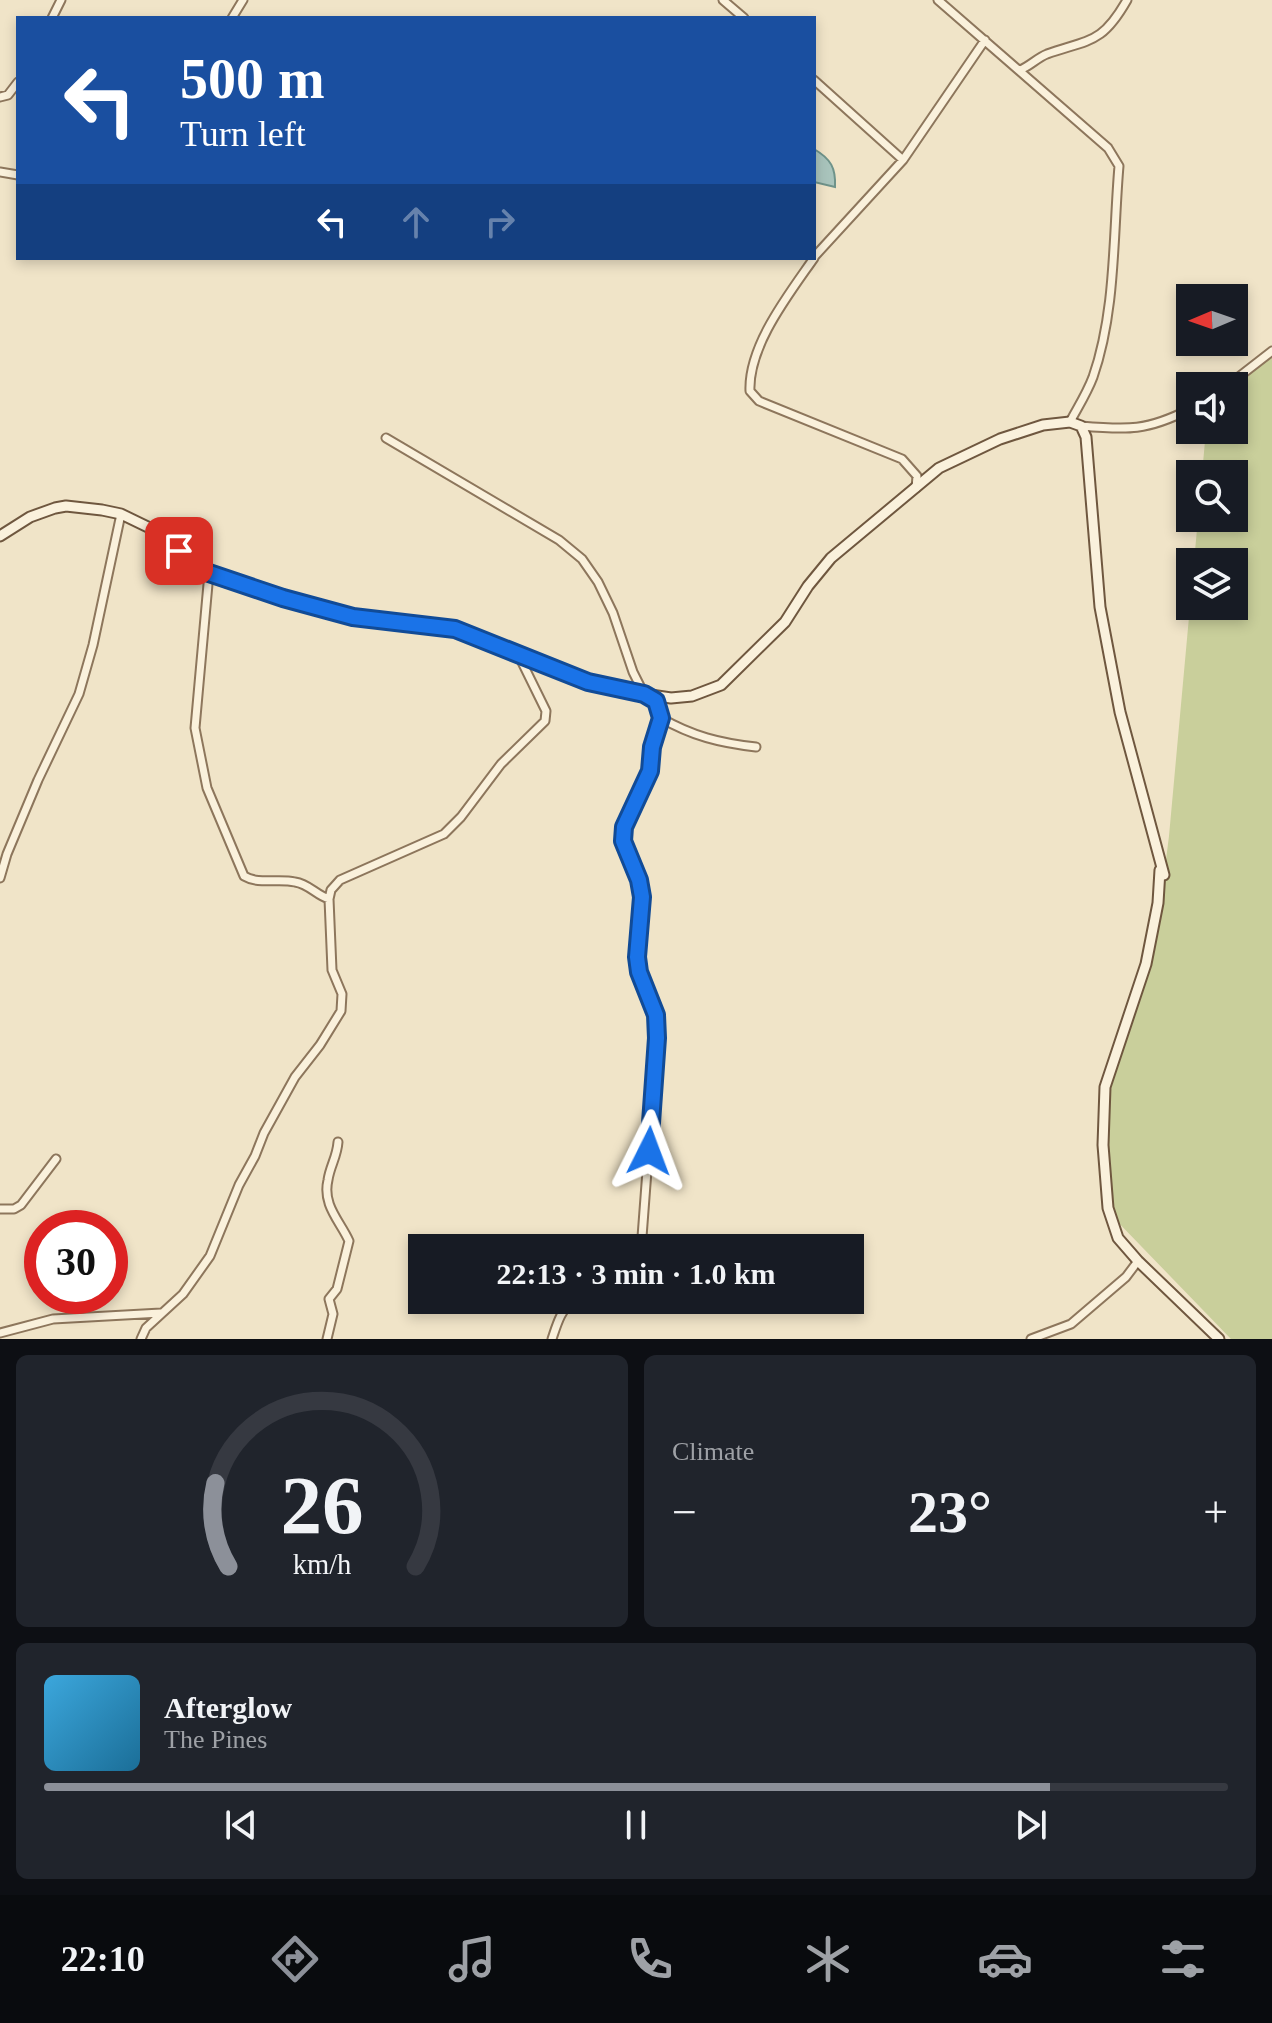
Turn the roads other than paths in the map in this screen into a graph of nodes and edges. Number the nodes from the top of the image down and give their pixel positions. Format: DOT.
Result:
graph roads {
  1 [pos="723,0"];
  2 [pos="938,0"];
  3 [pos="1127,0"];
  4 [pos="742,16"];
  5 [pos="985,40"];
  6 [pos="1020,70"];
  7 [pos="816,82"];
  8 [pos="16,85"];
  9 [pos="0,97"];
  10 [pos="903,160"];
  11 [pos="816,256"];
  12 [pos="813,260"];
  13 [pos="1272,351"];
  14 [pos="1245,372"];
  15 [pos="1176,416"];
  16 [pos="1070,422"];
  17 [pos="1081,426"];
  18 [pos="386,438"];
  19 [pos="916,488"];
  20 [pos="121,514"];
  21 [pos="0,536"];
  22 [pos="209,573"];
  23 [pos="518,654"];
  24 [pos="644,694"];
  25 [pos="661,718"];
  26 [pos="756,747"];
  27 [pos="1160,862"];
  28 [pos="1,865"];
  29 [pos="1164,875"];
  30 [pos="0,878"];
  31 [pos="329,899"];
  32 [pos="338,1142"];
  33 [pos="56,1159"];
  34 [pos="0,1209"];
  35 [pos="642,1234"];
  36 [pos="1138,1261"];
  37 [pos="161,1313"];
  38 [pos="562,1314"];
  39 [pos="0,1333"];
  40 [pos="141,1339"];
  41 [pos="327,1339"];
  42 [pos="552,1339"];
  43 [pos="1031,1339"];
  44 [pos="1219,1339"];
  1 -- 4 [label="street"];
  2 -- 5 [label="street"];
  3 -- 6 [label="street"];
  5 -- 6 [label="street"];
  5 -- 10 [label="street"];
  6 -- 16 [label="street"];
  7 -- 10 [label="street"];
  8 -- 9 [label="street"];
  10 -- 11 [label="street"];
  12 -- 19 [label="street"];
  13 -- 14 [label="street"];
  15 -- 17 [label="street"];
  16 -- 17 [label="street"];
  16 -- 19 [label="street"];
  17 -- 27 [label="street"];
  18 -- 24 [label="street"];
  19 -- 24 [label="street"];
  20 -- 21 [label="street"];
  20 -- 22 [label="street"];
  20 -- 28 [label="street"];
  22 -- 23 [label="street"];
  22 -- 31 [label="street"];
  23 -- 24 [label="street"];
  23 -- 31 [label="street"];
  24 -- 25 [label="street"];
  25 -- 26 [label="street"];
  25 -- 35 [label="street"];
  27 -- 29 [label="street"];
  27 -- 36 [label="street"];
  28 -- 30 [label="street"];
  31 -- 37 [label="street"];
  32 -- 41 [label="street"];
  33 -- 34 [label="street"];
  36 -- 43 [label="street"];
  36 -- 44 [label="street"];
  37 -- 39 [label="street"];
  37 -- 40 [label="street"];
  38 -- 42 [label="street"];
}
